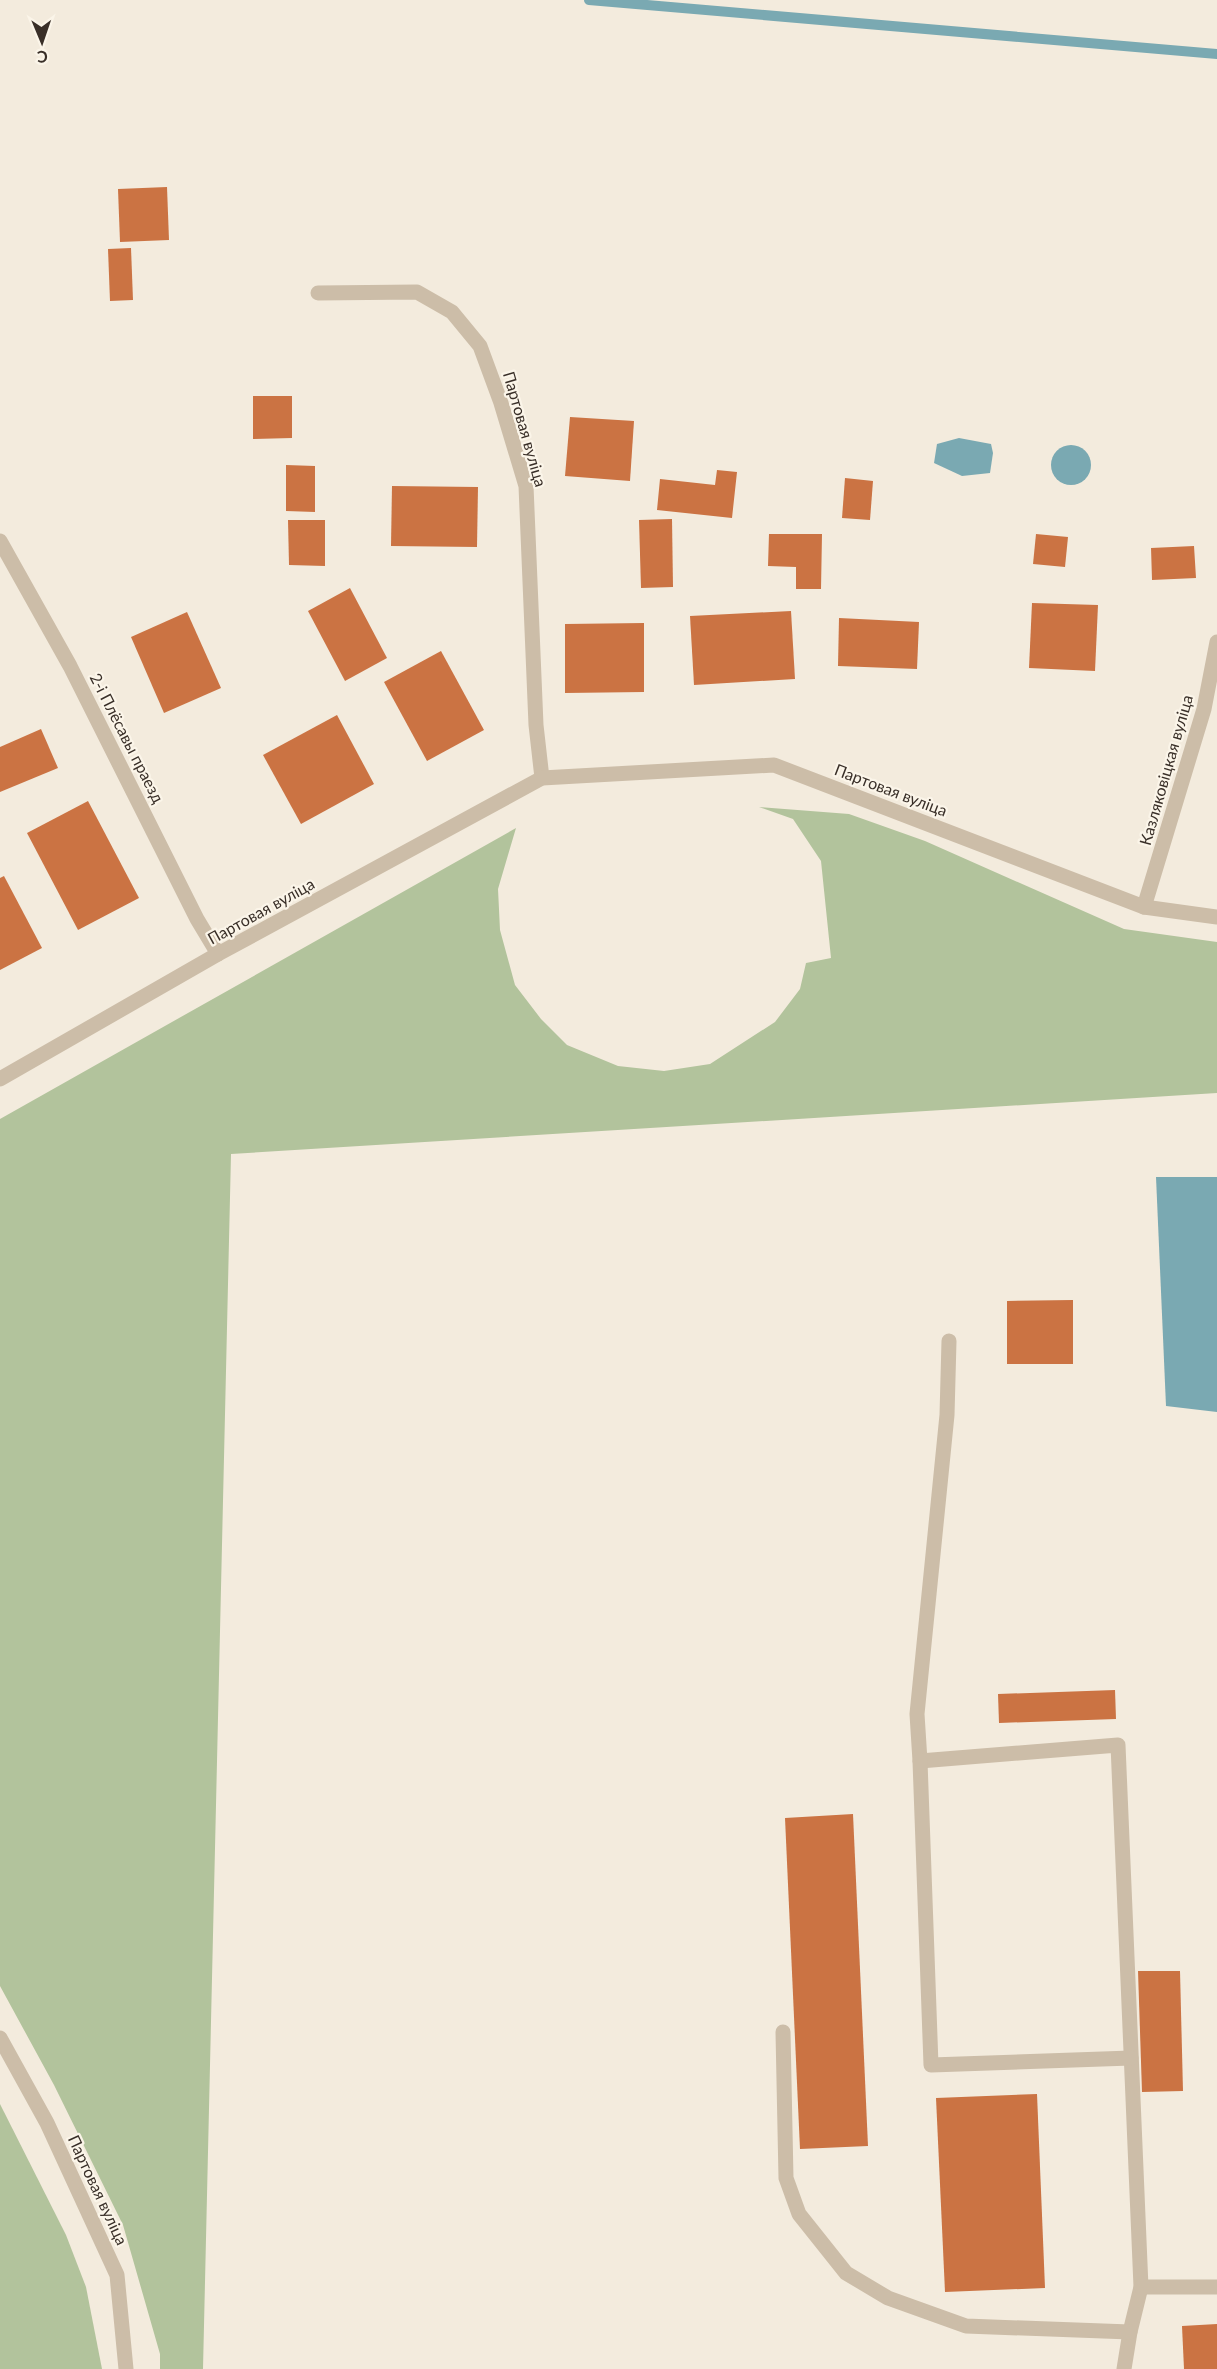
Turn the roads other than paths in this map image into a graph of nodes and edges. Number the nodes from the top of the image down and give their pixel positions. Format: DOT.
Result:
graph roads {
  1 [pos="318,293"];
  2 [pos="0,541"];
  3 [pos="1217,642"];
  4 [pos="542,778"];
  5 [pos="1144,907"];
  6 [pos="1217,917"];
  7 [pos="218,954"];
  8 [pos="0,1079"];
  9 [pos="949,1341"];
  10 [pos="920,1761"];
  11 [pos="783,2032"];
  12 [pos="0,2038"];
  13 [pos="1131,2058"];
  14 [pos="1141,2287"];
  15 [pos="1217,2287"];
  16 [pos="1130,2332"];
  17 [pos="126,2369"];
  18 [pos="1124,2369"];
  1 -- 4 [label="street, Партовая вуліца"];
  2 -- 7 [label="street, 2-і Плёсавы праезд"];
  3 -- 5 [label="street, Казляковіцкая вуліца"];
  4 -- 5 [label="street, Партовая вуліца"];
  4 -- 7 [label="street, Партовая вуліца"];
  5 -- 6 [label="street, Партовая вуліца"];
  7 -- 8 [label="street, Партовая вуліца"];
  9 -- 10 [label="street"];
  10 -- 13 [label="street"];
  10 -- 13 [label="street"];
  11 -- 16 [label="street"];
  12 -- 17 [label="street, Партовая вуліца"];
  13 -- 14 [label="street"];
  14 -- 15 [label="street"];
  14 -- 16 [label="street"];
  16 -- 18 [label="street"];
}
